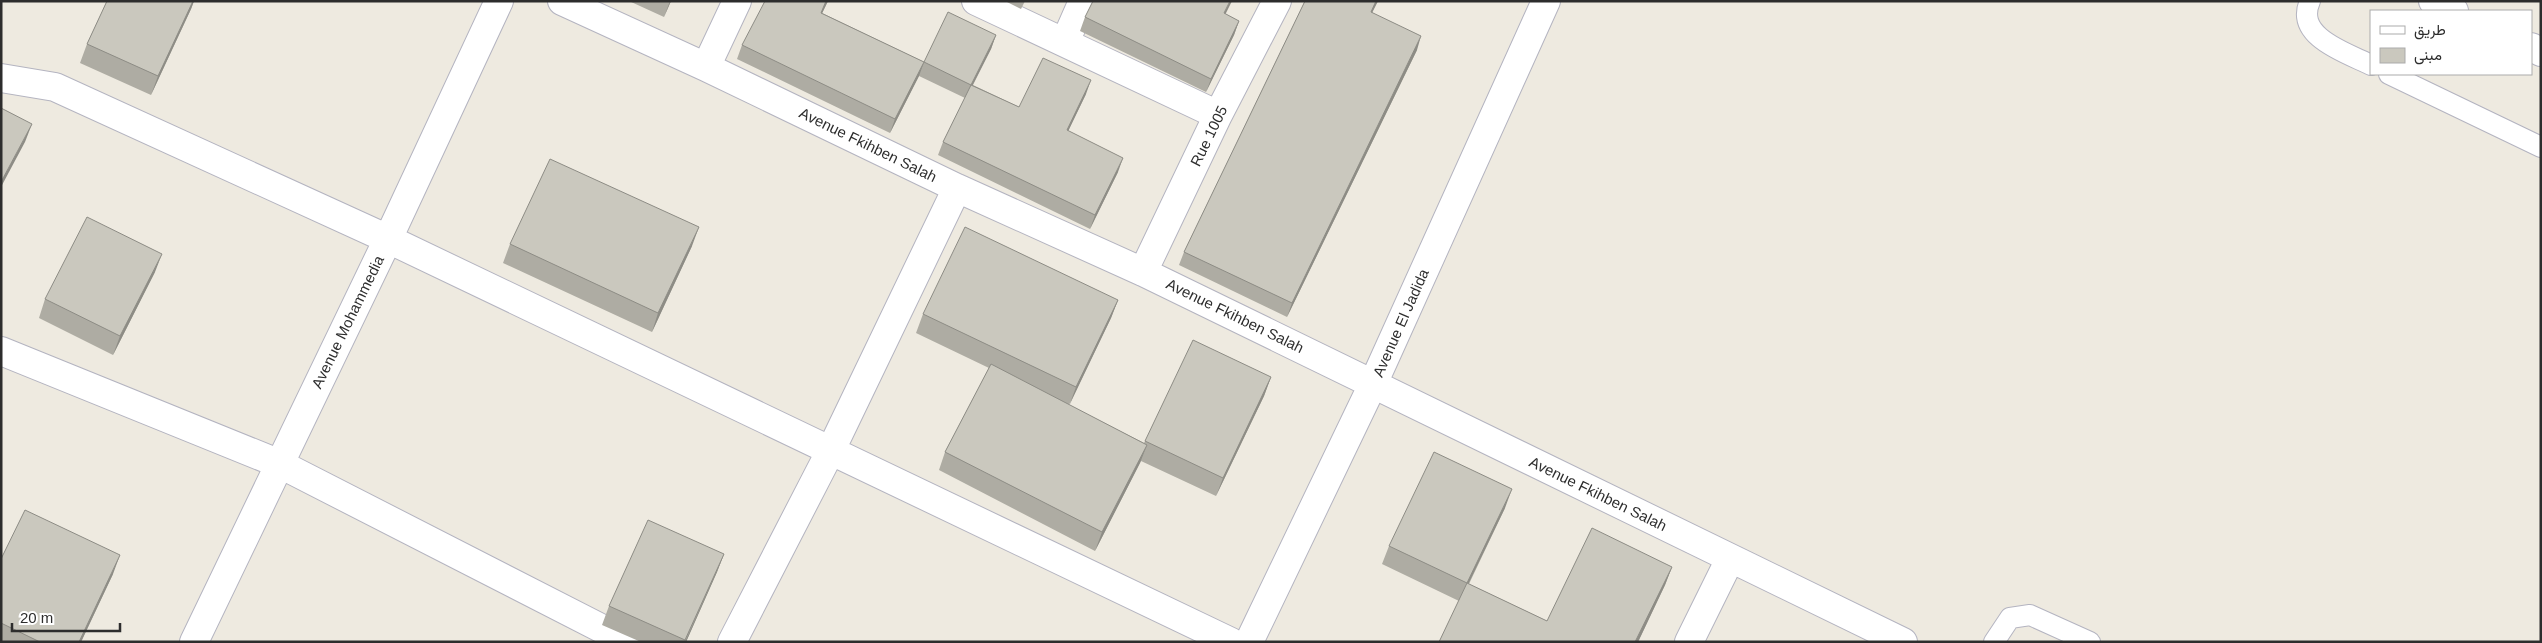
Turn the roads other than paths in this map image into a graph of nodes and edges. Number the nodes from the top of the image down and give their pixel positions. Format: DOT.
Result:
graph roads {
  1 [pos="499,1"];
  2 [pos="562,1"];
  3 [pos="737,1"];
  4 [pos="976,1"];
  5 [pos="1083,1"];
  6 [pos="1277,1"];
  7 [pos="1546,1"];
  8 [pos="2310,1"];
  9 [pos="2433,1"];
  10 [pos="2452,10"];
  11 [pos="1065,42"];
  12 [pos="2370,64"];
  13 [pos="706,67"];
  14 [pos="2391,75"];
  15 [pos="1,78"];
  16 [pos="1218,115"];
  17 [pos="2541,147"];
  18 [pos="957,188"];
  19 [pos="388,239"];
  20 [pos="1143,272"];
  21 [pos="1,351"];
  22 [pos="1373,384"];
  23 [pos="831,450"];
  24 [pos="280,464"];
  25 [pos="1730,559"];
  26 [pos="194,642"];
  27 [pos="628,642"];
  28 [pos="732,642"];
  29 [pos="1231,642"];
  30 [pos="1250,642"];
  31 [pos="1689,642"];
  32 [pos="1902,642"];
  33 [pos="1994,642"];
  34 [pos="2090,642"];
  1 -- 19 [label="street, Avenue Mohammedia"];
  2 -- 13 [label="street, Avenue Fkihben Salah"];
  3 -- 13 [label="street"];
  4 -- 11 [label="street"];
  5 -- 11 [label="street"];
  6 -- 16 [label="street, Rue 1005"];
  7 -- 22 [label="street, Avenue El Jadida"];
  8 -- 12 [label="lane"];
  9 -- 10 [label="street"];
  11 -- 16 [label="street"];
  13 -- 18 [label="street, Avenue Fkihben Salah"];
  14 -- 17 [label="lane"];
  15 -- 19 [label="street"];
  16 -- 20 [label="street, Rue 1005"];
  18 -- 20 [label="street, Avenue Fkihben Salah"];
  18 -- 23 [label="street"];
  19 -- 23 [label="street"];
  19 -- 24 [label="street, Avenue Mohammedia"];
  20 -- 22 [label="street, Avenue Fkihben Salah"];
  21 -- 24 [label="street"];
  22 -- 25 [label="street, Avenue Fkihben Salah"];
  22 -- 30 [label="street, Avenue El Jadida"];
  23 -- 28 [label="street"];
  23 -- 29 [label="street"];
  24 -- 26 [label="street, Avenue Mohammedia"];
  24 -- 27 [label="street"];
  25 -- 31 [label="street"];
  25 -- 32 [label="street, Avenue Fkihben Salah"];
  33 -- 34 [label="lane"];
}
